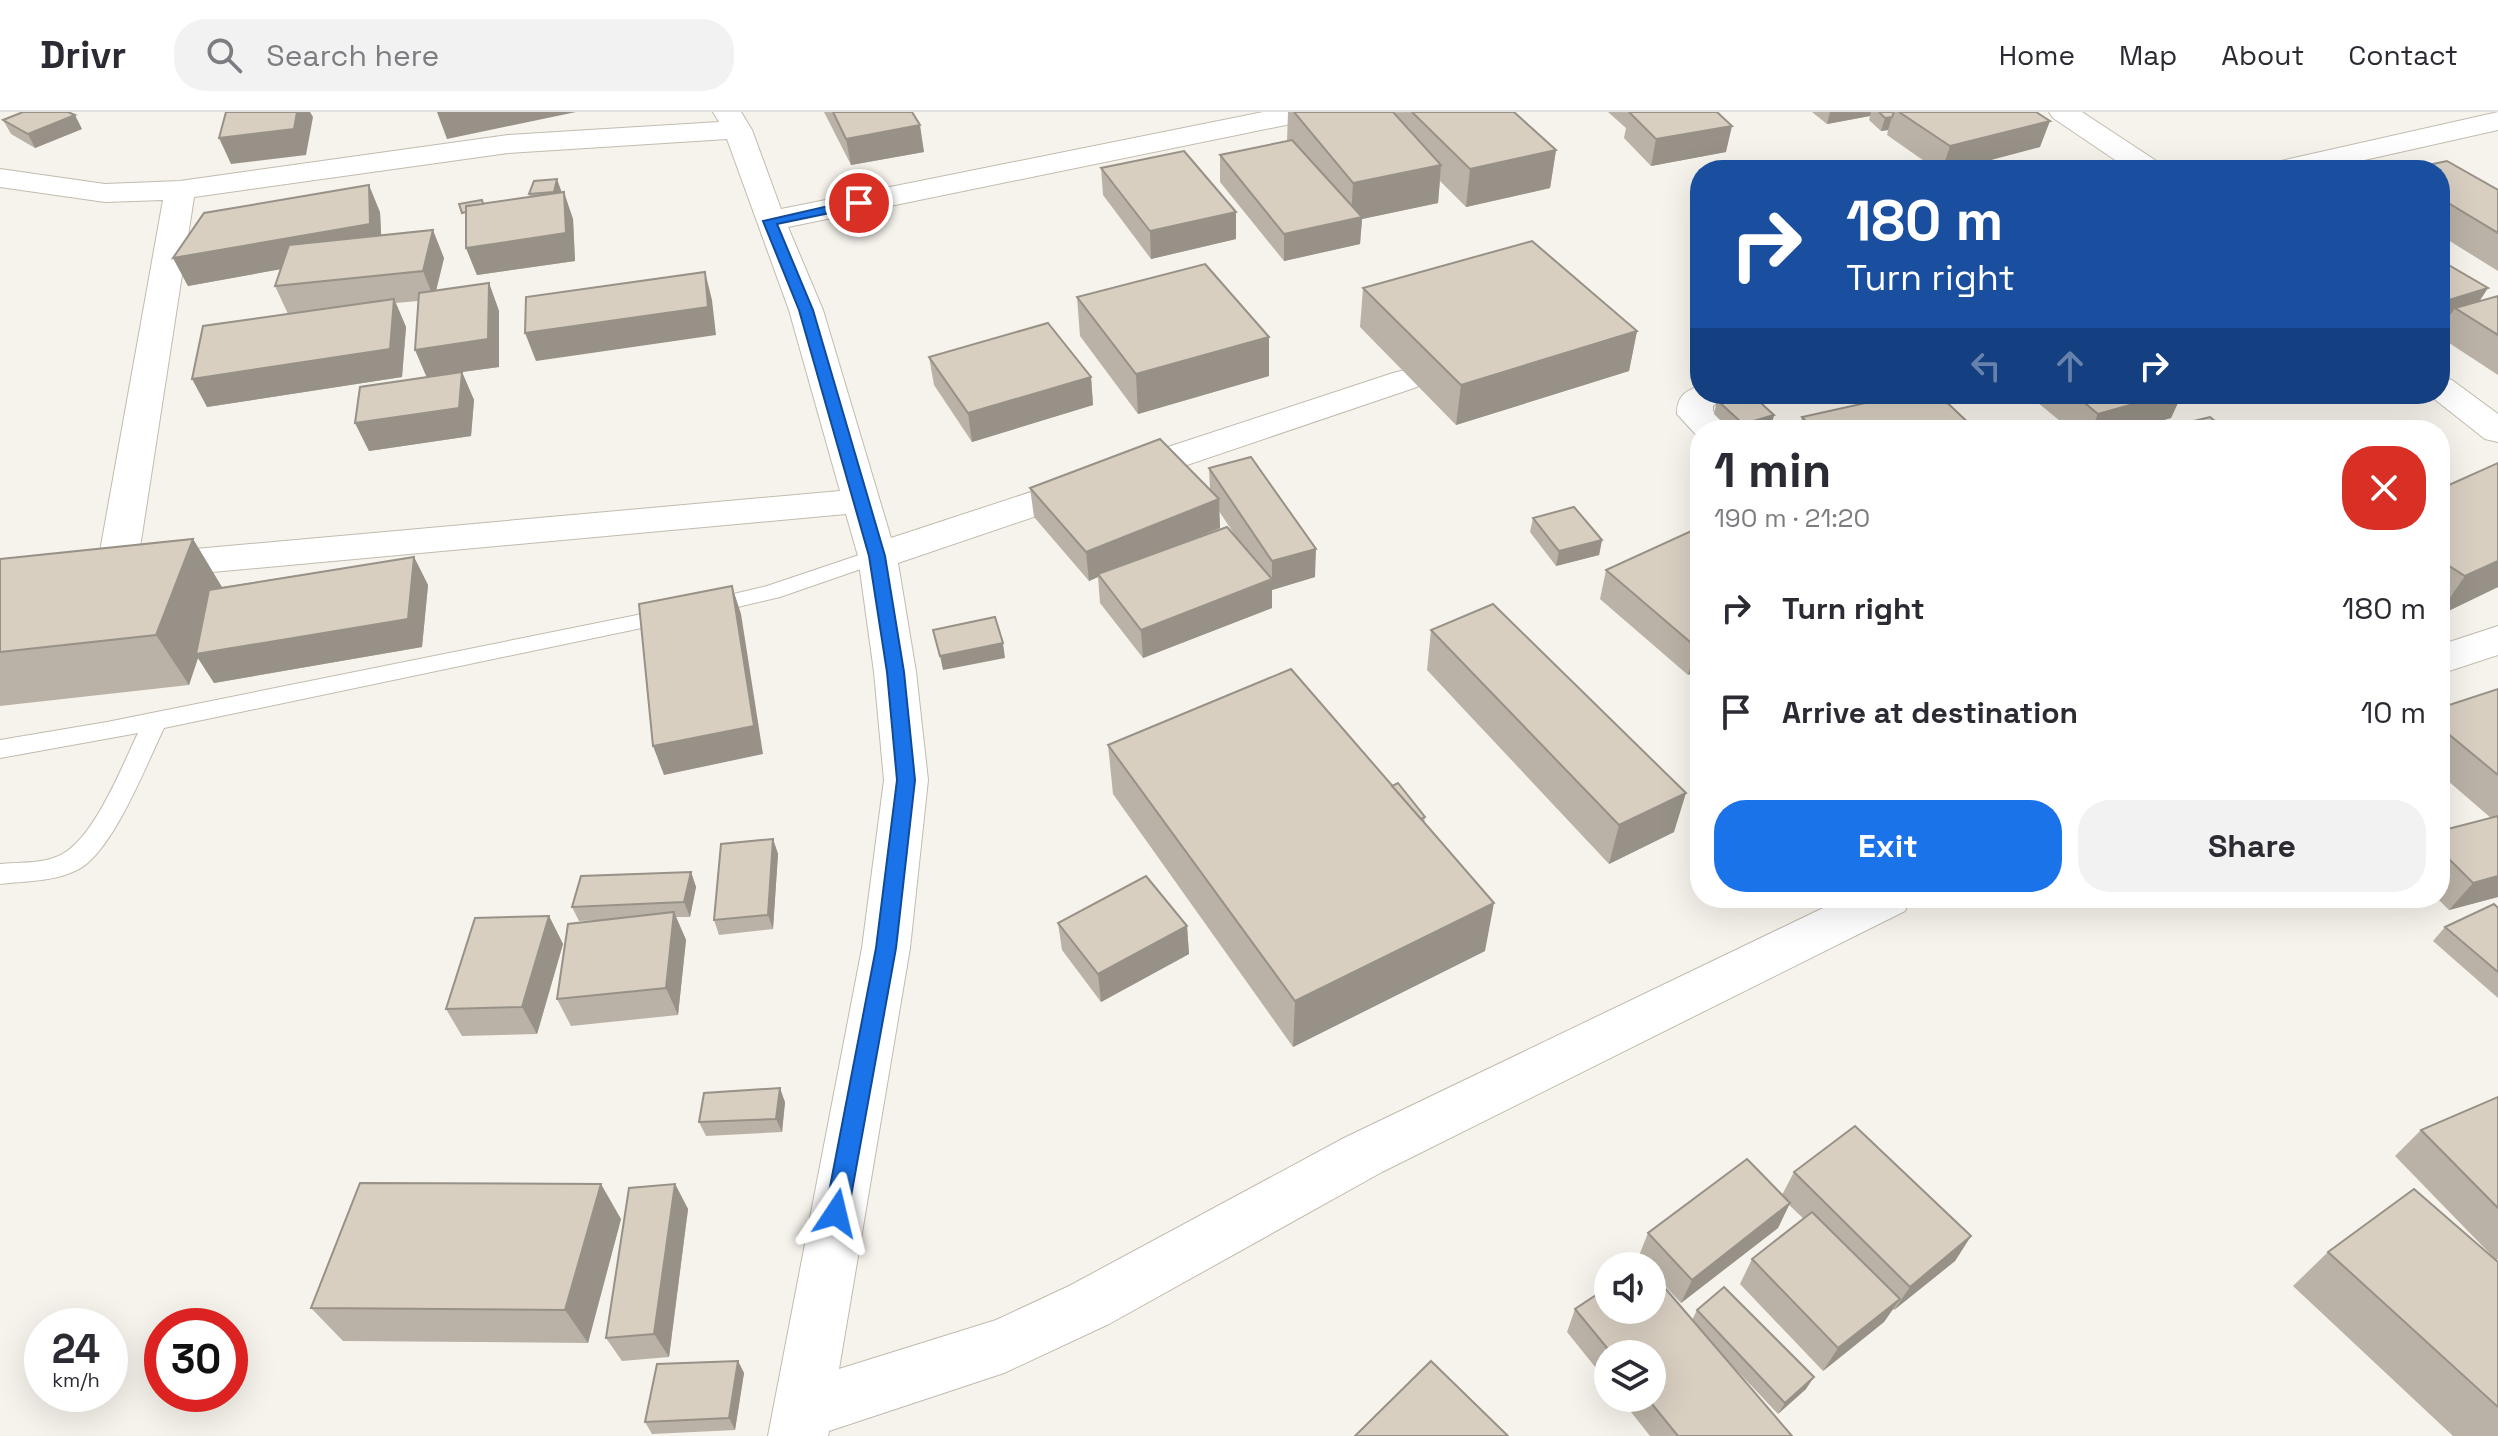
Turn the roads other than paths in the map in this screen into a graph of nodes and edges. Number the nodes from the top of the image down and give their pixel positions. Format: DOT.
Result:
graph roads {
  1 [pos="1305,112"];
  2 [pos="2063,112"];
  3 [pos="732,121"];
  4 [pos="2498,121"];
  5 [pos="2135,160"];
  6 [pos="2325,160"];
  7 [pos="0,178"];
  8 [pos="180,190"];
  9 [pos="770,221"];
  10 [pos="1405,380"];
  11 [pos="2450,395"];
  12 [pos="2498,431"];
  13 [pos="862,501"];
  14 [pos="877,556"];
  15 [pos="2498,640"];
  16 [pos="2450,657"];
  17 [pos="156,720"];
  18 [pos="0,749"];
  19 [pos="0,874"];
  20 [pos="1868,908"];
  21 [pos="800,1423"];
  1 -- 9 [label="street"];
  2 -- 5 [label="street"];
  3 -- 8 [label="street"];
  3 -- 9 [label="street"];
  4 -- 6 [label="street"];
  7 -- 8 [label="street"];
  8 -- 13 [label="street"];
  9 -- 13 [label="street"];
  10 -- 14 [label="street"];
  11 -- 12 [label="street"];
  13 -- 14 [label="street"];
  14 -- 17 [label="lane"];
  14 -- 21 [label="street"];
  15 -- 16 [label="street"];
  17 -- 18 [label="lane"];
  17 -- 19 [label="lane"];
  20 -- 21 [label="street"];
}
